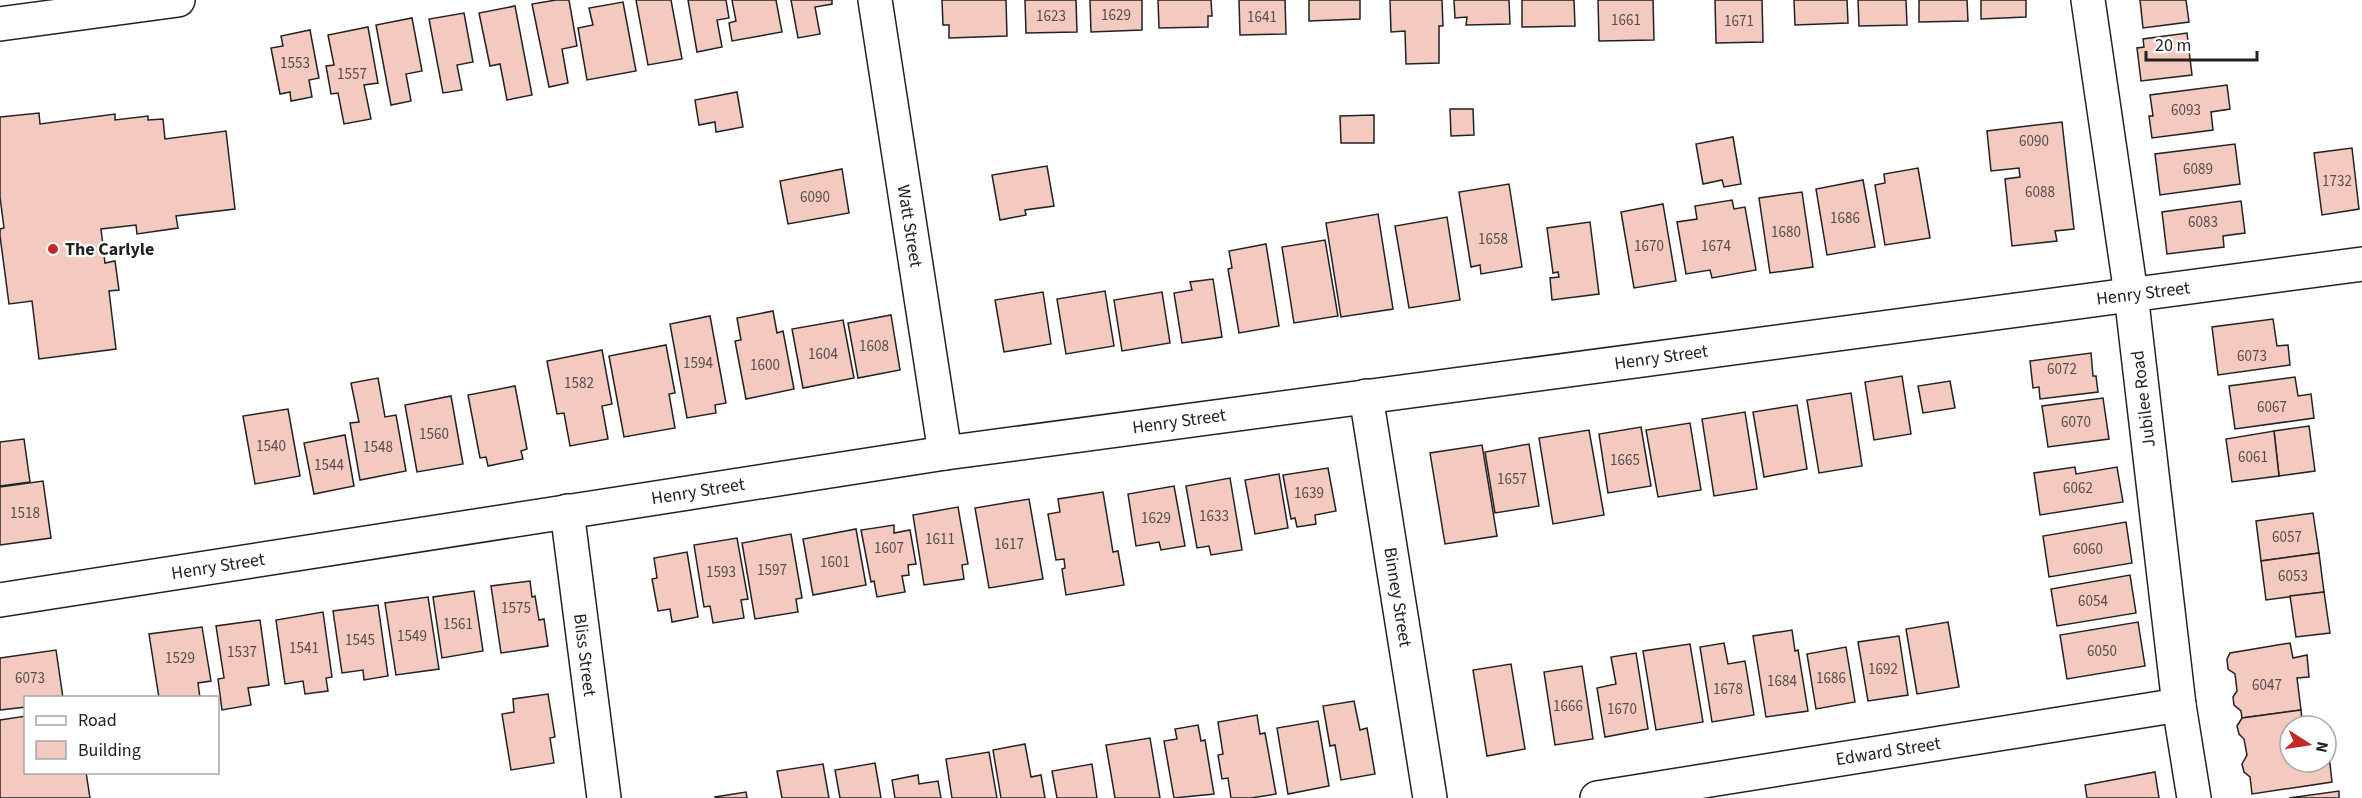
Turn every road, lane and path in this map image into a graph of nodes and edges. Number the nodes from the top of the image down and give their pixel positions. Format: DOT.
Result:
graph roads {
  1 [pos="178,0"];
  2 [pos="875,0"];
  3 [pos="2088,0"];
  4 [pos="0,24"];
  5 [pos="2362,264"];
  6 [pos="2131,294"];
  7 [pos="1366,396"];
  8 [pos="945,453"];
  9 [pos="567,511"];
  10 [pos="0,600"];
  11 [pos="2179,705"];
  12 [pos="604,798"];
  13 [pos="1430,798"];
  14 [pos="1597,798"];
  15 [pos="2194,798"];
  1 -- 4 [label="street"];
  2 -- 8 [label="street, Watt Street"];
  3 -- 6 [label="street, Jubilee Road"];
  5 -- 6 [label="street, Henry Street"];
  6 -- 7 [label="street, Henry Street"];
  6 -- 11 [label="street, Jubilee Road"];
  7 -- 8 [label="street, Henry Street"];
  7 -- 13 [label="street, Binney Street"];
  8 -- 9 [label="street, Henry Street"];
  9 -- 10 [label="street, Henry Street"];
  9 -- 12 [label="street, Bliss Street"];
  11 -- 14 [label="street, Edward Street"];
  11 -- 15 [label="street, Jubilee Road"];
}
